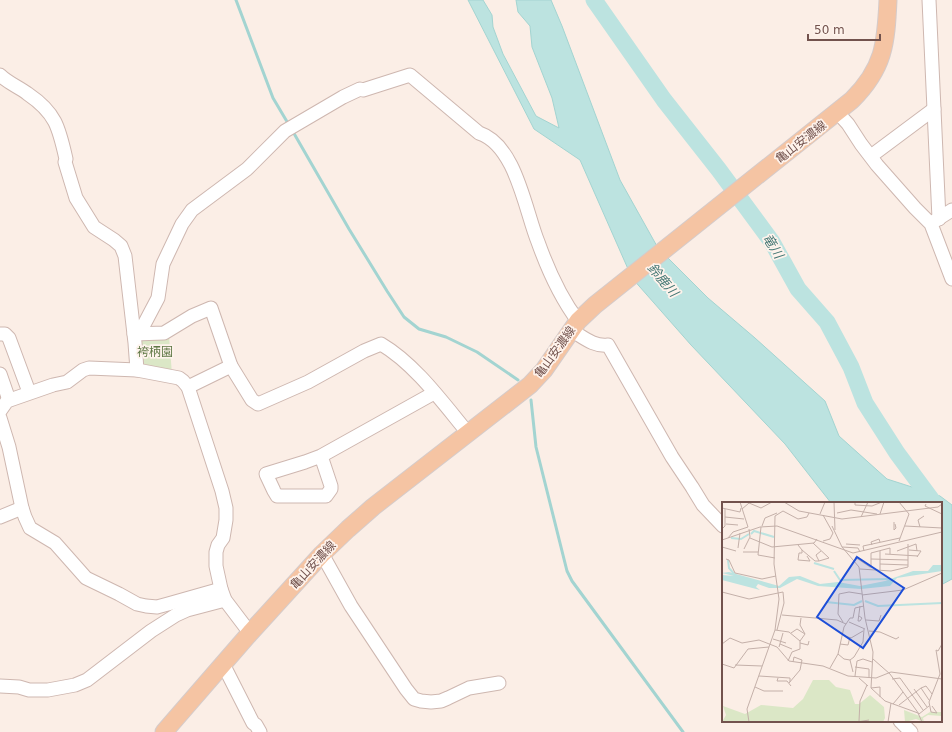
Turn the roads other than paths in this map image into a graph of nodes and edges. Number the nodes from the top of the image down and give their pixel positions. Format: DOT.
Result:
graph roads {
  1 [pos="888,0"];
  2 [pos="929,0"];
  3 [pos="0,75"];
  4 [pos="934,109"];
  5 [pos="835,115"];
  6 [pos="871,156"];
  7 [pos="945,216"];
  8 [pos="952,278"];
  9 [pos="575,326"];
  10 [pos="0,334"];
  11 [pos="137,334"];
  12 [pos="231,366"];
  13 [pos="137,370"];
  14 [pos="0,374"];
  15 [pos="188,387"];
  16 [pos="29,392"];
  17 [pos="434,393"];
  18 [pos="9,400"];
  19 [pos="0,411"];
  20 [pos="0,418"];
  21 [pos="468,433"];
  22 [pos="321,456"];
  23 [pos="22,508"];
  24 [pos="0,517"];
  25 [pos="722,525"];
  26 [pos="322,554"];
  27 [pos="223,595"];
  28 [pos="250,633"];
  29 [pos="224,664"];
  30 [pos="499,683"];
  31 [pos="0,686"];
  32 [pos="901,722"];
  33 [pos="164,732"];
  34 [pos="260,732"];
  35 [pos="911,732"];
  1 -- 5 [label="main road, 亀山安濃線"];
  2 -- 4 [label="street"];
  3 -- 11 [label="street"];
  4 -- 6 [label="street"];
  4 -- 7 [label="street"];
  5 -- 6 [label="street"];
  5 -- 9 [label="main road, 亀山安濃線"];
  6 -- 7 [label="street"];
  7 -- 8 [label="street"];
  9 -- 11 [label="street"];
  9 -- 21 [label="main road, 亀山安濃線"];
  9 -- 25 [label="street"];
  10 -- 16 [label="street"];
  11 -- 12 [label="street"];
  11 -- 13 [label="street"];
  12 -- 15 [label="street"];
  12 -- 17 [label="street"];
  13 -- 15 [label="street"];
  13 -- 16 [label="street"];
  14 -- 18 [label="street"];
  15 -- 27 [label="street"];
  16 -- 18 [label="street"];
  17 -- 21 [label="street"];
  17 -- 22 [label="street"];
  18 -- 19 [label="street"];
  20 -- 23 [label="street"];
  21 -- 26 [label="main road, 亀山安濃線"];
  22 -- 22 [label="street"];
  23 -- 24 [label="street"];
  23 -- 27 [label="street"];
  26 -- 28 [label="main road, 亀山安濃線"];
  26 -- 30 [label="street"];
  27 -- 28 [label="street"];
  27 -- 31 [label="street"];
  28 -- 29 [label="main road, 亀山安濃線"];
  29 -- 33 [label="main road, 亀山安濃線"];
  29 -- 34 [label="street"];
  32 -- 35 [label="street"];
}
